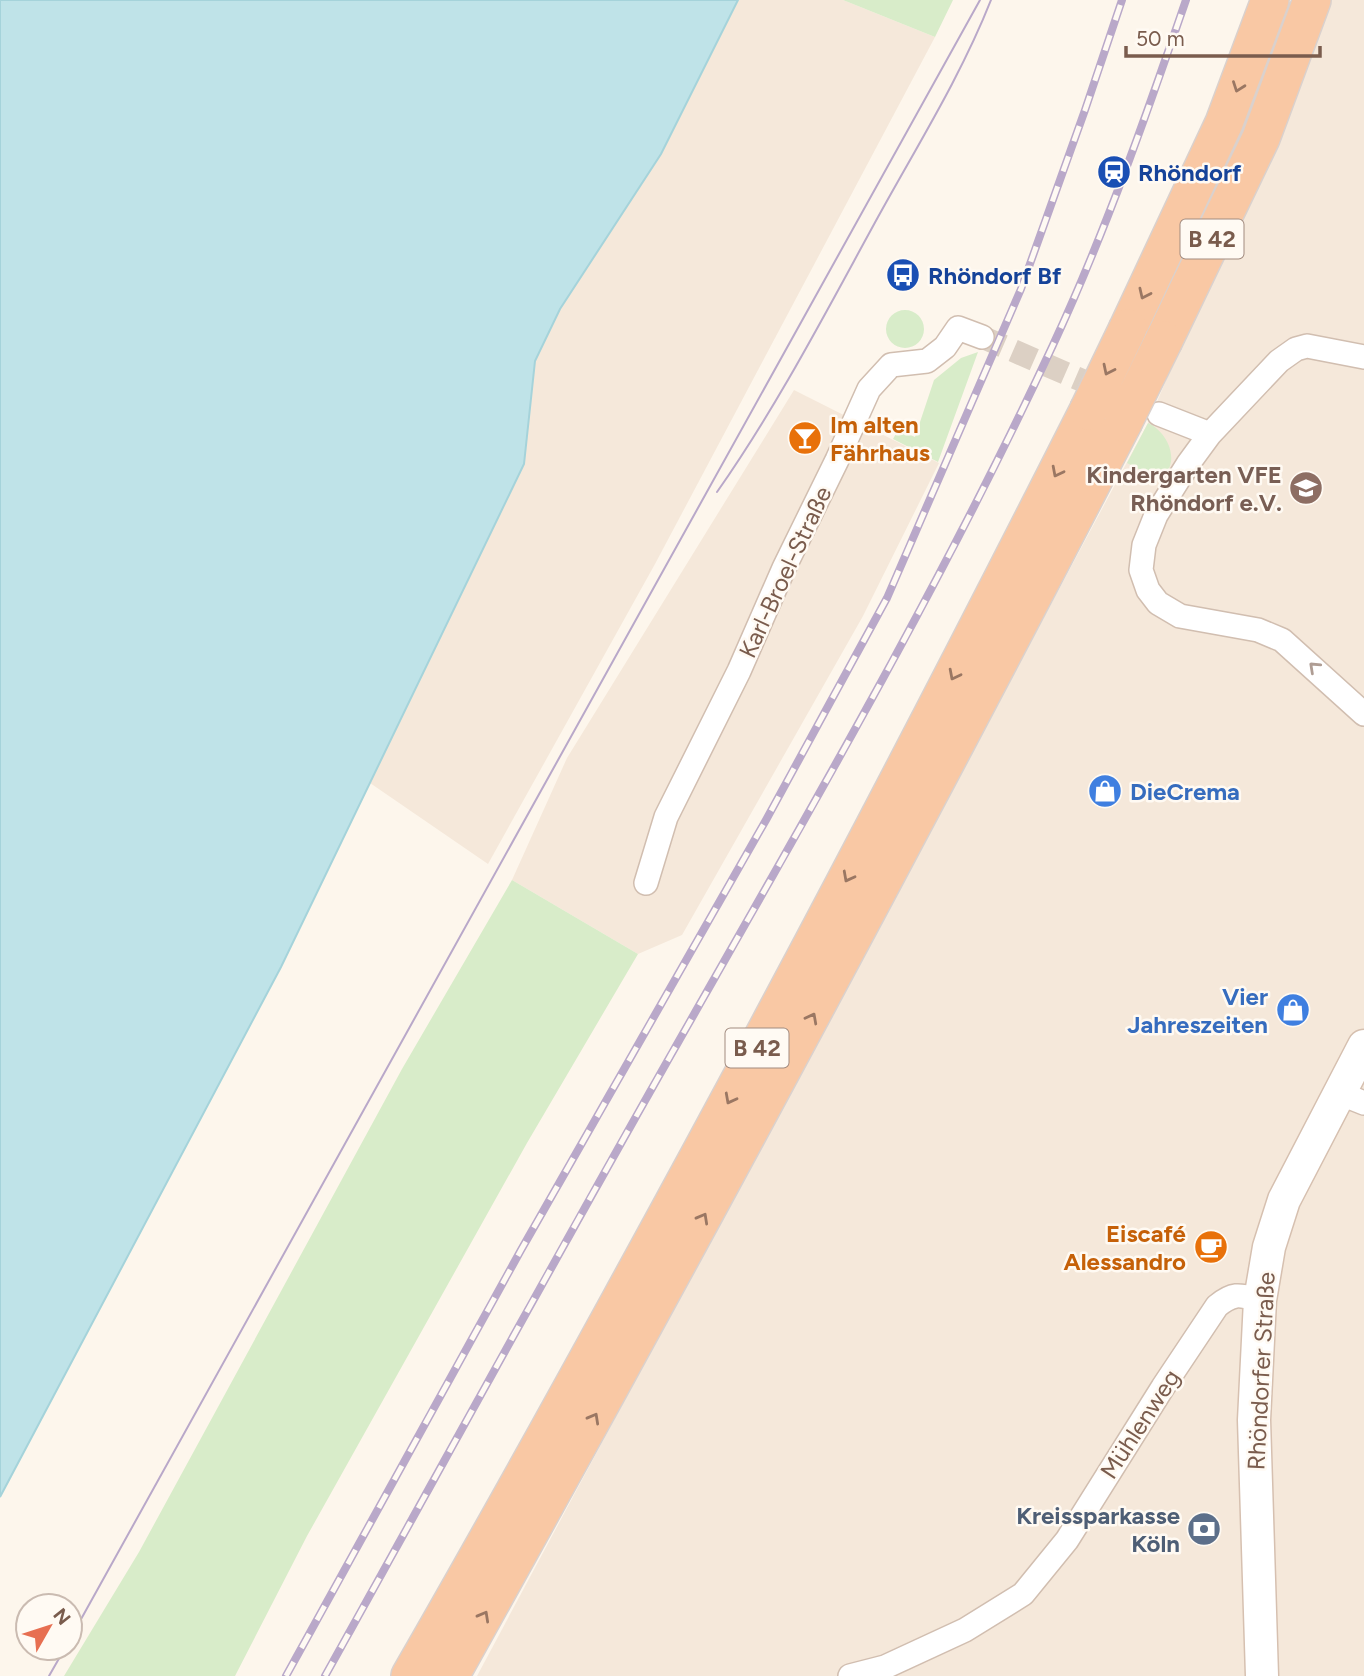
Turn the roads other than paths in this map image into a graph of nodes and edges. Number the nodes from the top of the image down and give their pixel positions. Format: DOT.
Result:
graph roads {
  1 [pos="1270,0"];
  2 [pos="1312,0"];
  3 [pos="982,337"];
  4 [pos="1364,357"];
  5 [pos="1159,414"];
  6 [pos="1210,434"];
  7 [pos="1364,714"];
  8 [pos="646,883"];
  9 [pos="1364,1046"];
  10 [pos="1352,1098"];
  11 [pos="1260,1300"];
  12 [pos="410,1676"];
  13 [pos="450,1676"];
  14 [pos="850,1676"];
  15 [pos="1262,1676"];
  1 -- 12 [label="highway, B 42, one-way, bridge"];
  13 -- 2 [label="highway, B 42, one-way, bridge"];
  3 -- 8 [label="street, Karl-Broel-Straße"];
  4 -- 6 [label="street"];
  5 -- 6 [label="street"];
  7 -- 6 [label="street, one-way"];
  9 -- 10 [label="main road, Rhöndorfer Straße"];
  10 -- 11 [label="main road, Rhöndorfer Straße"];
  11 -- 14 [label="street, Mühlenweg"];
  11 -- 15 [label="main road, Rhöndorfer Straße"];
}
